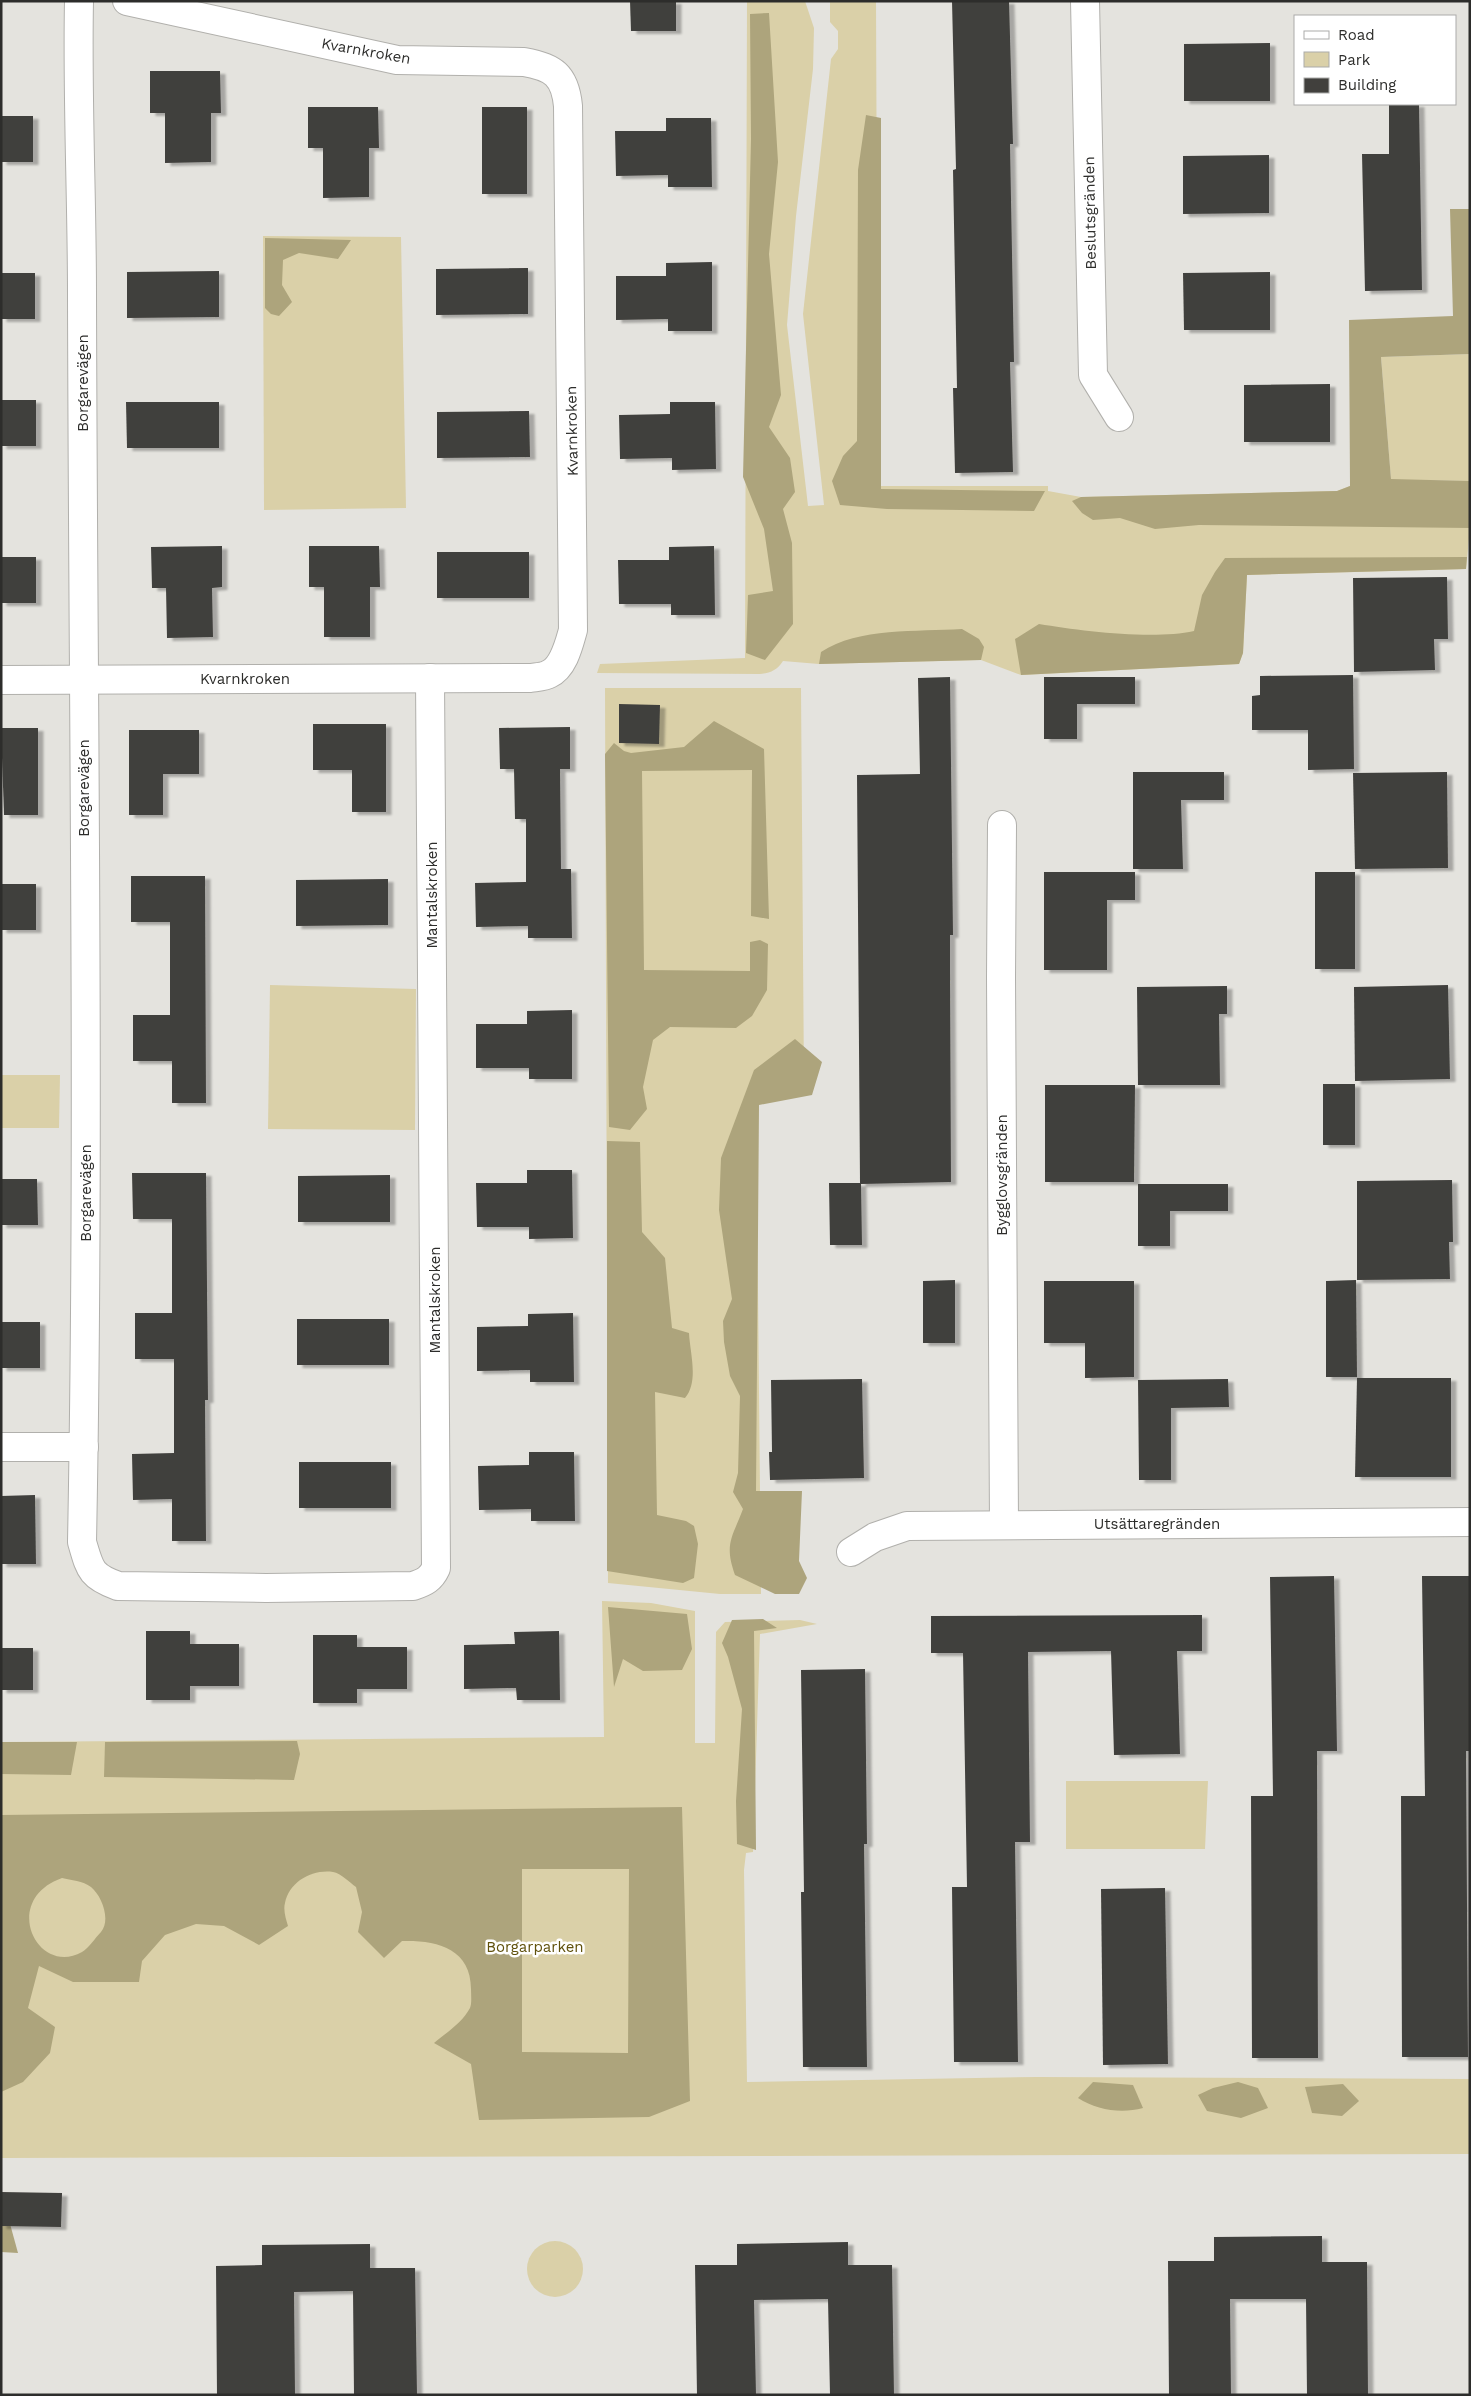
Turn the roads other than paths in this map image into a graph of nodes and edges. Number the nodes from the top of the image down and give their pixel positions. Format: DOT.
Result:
graph roads {
  1 [pos="79,1"];
  2 [pos="127,1"];
  3 [pos="1085,1"];
  4 [pos="1119,417"];
  5 [pos="430,678"];
  6 [pos="83,679"];
  7 [pos="1,680"];
  8 [pos="1002,825"];
  9 [pos="1,1447"];
  10 [pos="84,1447"];
  11 [pos="1470,1522"];
  12 [pos="1004,1525"];
  13 [pos="851,1552"];
  14 [pos="92,1573"];
  1 -- 6 [label="street, Borgarevägen"];
  2 -- 5 [label="street, Kvarnkroken"];
  3 -- 4 [label="street, Beslutsgränden"];
  5 -- 6 [label="street, Kvarnkroken"];
  5 -- 14 [label="street, Mantalskroken"];
  6 -- 7 [label="street, Kvarnkroken"];
  6 -- 10 [label="street, Borgarevägen"];
  8 -- 12 [label="street, Bygglovsgränden"];
  9 -- 10 [label="street"];
  10 -- 14 [label="street, Borgarevägen"];
  11 -- 12 [label="street, Utsättaregränden"];
  12 -- 13 [label="street, Utsättaregränden"];
}
